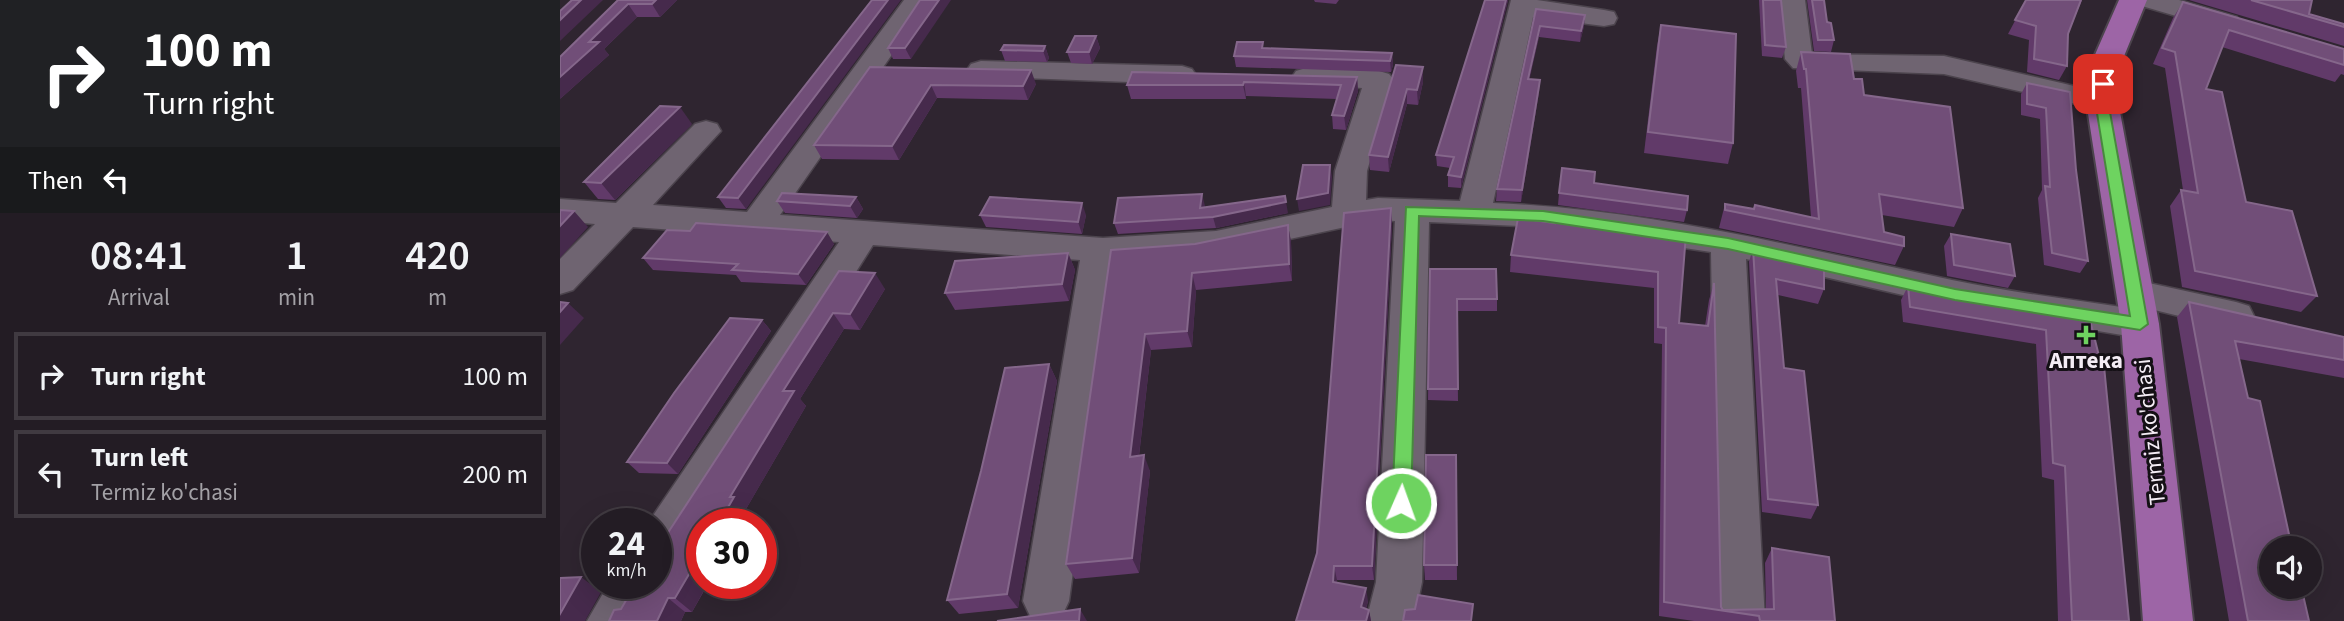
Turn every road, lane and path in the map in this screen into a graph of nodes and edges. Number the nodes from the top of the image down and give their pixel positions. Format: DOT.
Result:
graph roads {
  1 [pos="917,0"];
  2 [pos="1791,0"];
  3 [pos="2133,0"];
  4 [pos="2151,0"];
  5 [pos="1523,4"];
  6 [pos="1604,18"];
  7 [pos="2254,31"];
  8 [pos="950,70"];
  9 [pos="1205,75"];
  10 [pos="1285,77"];
  11 [pos="2102,101"];
  12 [pos="706,131"];
  13 [pos="560,210"];
  14 [pos="1412,211"];
  15 [pos="1474,213"];
  16 [pos="1348,215"];
  17 [pos="622,217"];
  18 [pos="756,224"];
  19 [pos="864,232"];
  20 [pos="1728,243"];
  21 [pos="1103,250"];
  22 [pos="560,281"];
  23 [pos="2137,308"];
  24 [pos="2265,322"];
  25 [pos="672,525"];
  26 [pos="625,599"];
  27 [pos="1046,601"];
  28 [pos="611,621"];
  29 [pos="1390,621"];
  30 [pos="1741,621"];
  31 [pos="2168,621"];
  1 -- 18 [label="street"];
  2 -- 11 [label="street"];
  3 -- 11 [label="main road, Termiz ko'chasi"];
  4 -- 7 [label="street"];
  5 -- 6 [label="street"];
  5 -- 15 [label="street"];
  8 -- 9 [label="street"];
  10 -- 16 [label="street"];
  11 -- 23 [label="main road, Termiz ko'chasi"];
  12 -- 17 [label="street"];
  13 -- 17 [label="street"];
  14 -- 15 [label="street"];
  14 -- 16 [label="street"];
  14 -- 29 [label="street"];
  15 -- 20 [label="street"];
  16 -- 21 [label="street"];
  17 -- 18 [label="street"];
  17 -- 22 [label="street"];
  18 -- 19 [label="street"];
  19 -- 21 [label="street"];
  19 -- 25 [label="street"];
  20 -- 23 [label="street"];
  20 -- 30 [label="street"];
  21 -- 27 [label="street"];
  23 -- 24 [label="street"];
  23 -- 31 [label="main road, Termiz ko'chasi"];
  26 -- 28 [label="street"];
}
